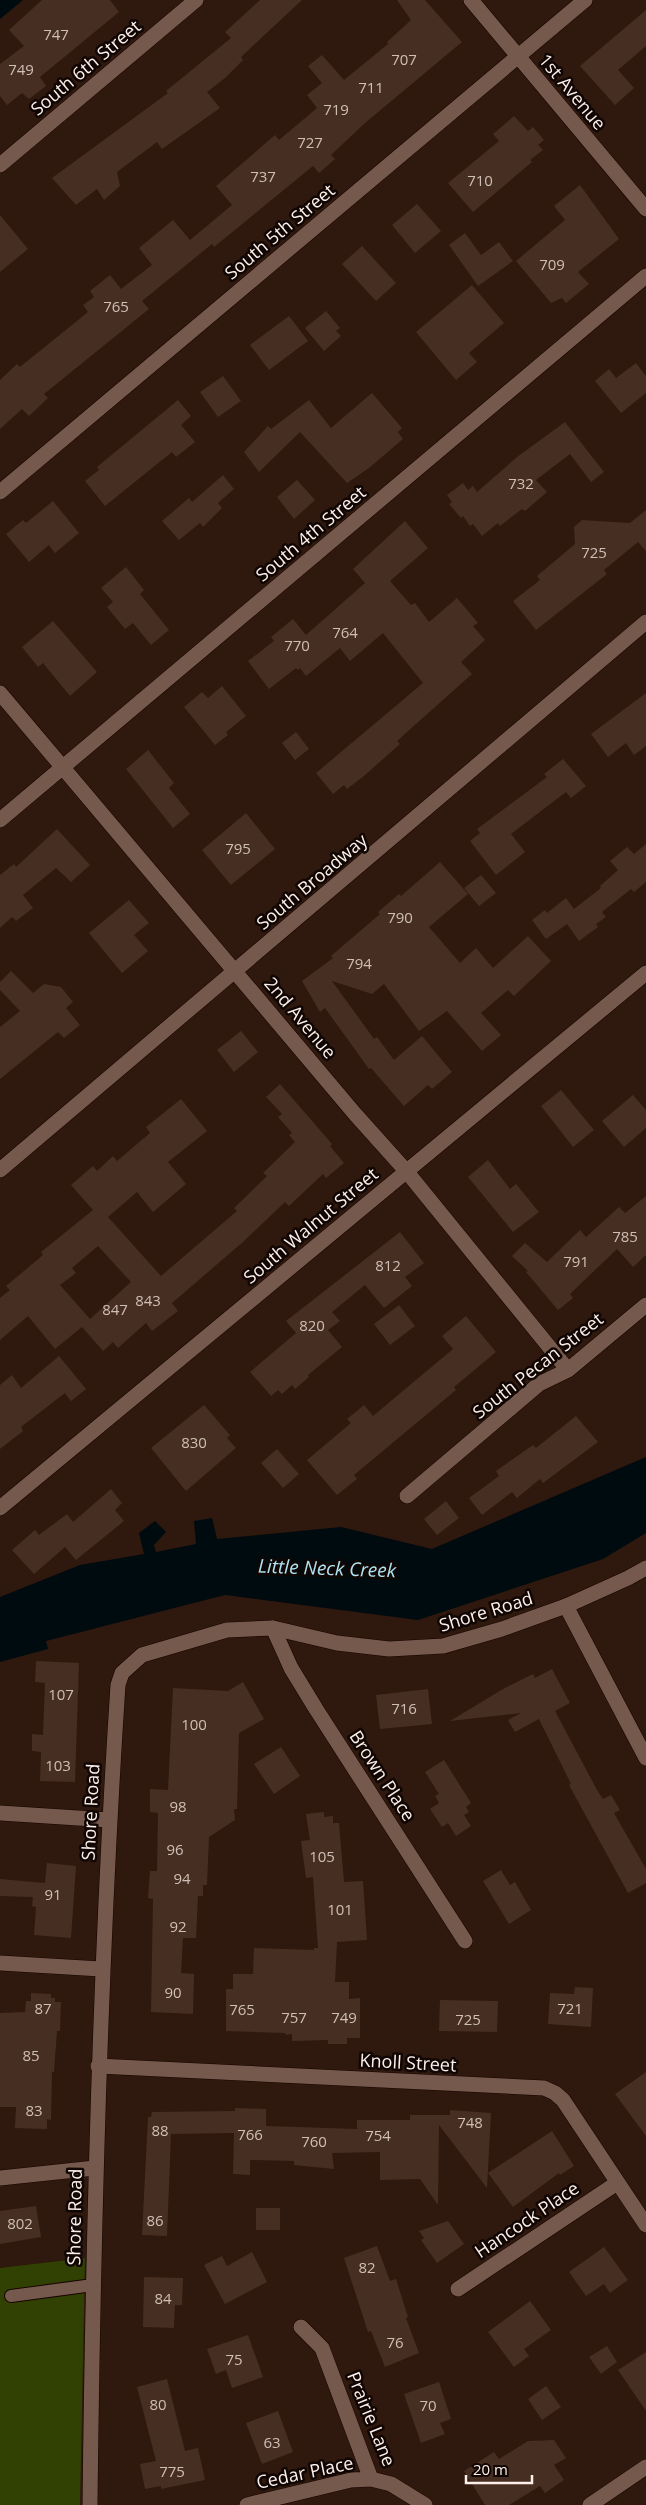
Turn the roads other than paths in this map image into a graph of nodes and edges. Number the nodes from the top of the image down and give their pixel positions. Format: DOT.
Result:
graph roads {
  1 [pos="196,0"];
  2 [pos="471,0"];
  3 [pos="585,0"];
  4 [pos="518,56"];
  5 [pos="0,164"];
  6 [pos="646,209"];
  7 [pos="646,276"];
  8 [pos="0,492"];
  9 [pos="646,622"];
  10 [pos="0,692"];
  11 [pos="62,768"];
  12 [pos="0,820"];
  13 [pos="236,971"];
  14 [pos="646,973"];
  15 [pos="0,1170"];
  16 [pos="407,1172"];
  17 [pos="646,1305"];
  18 [pos="568,1370"];
  19 [pos="407,1496"];
  20 [pos="0,1508"];
  21 [pos="646,1568"];
  22 [pos="566,1606"];
  23 [pos="273,1628"];
  24 [pos="646,1758"];
  25 [pos="0,1813"];
  26 [pos="109,1820"];
  27 [pos="466,1942"];
  28 [pos="0,1963"];
  29 [pos="101,1969"];
  30 [pos="98,2066"];
  31 [pos="95,2168"];
  32 [pos="0,2178"];
  33 [pos="617,2183"];
  34 [pos="646,2225"];
  35 [pos="93,2285"];
  36 [pos="458,2289"];
  37 [pos="11,2296"];
  38 [pos="301,2327"];
  39 [pos="646,2467"];
  40 [pos="371,2479"];
  41 [pos="90,2505"];
  42 [pos="247,2505"];
  43 [pos="425,2505"];
  44 [pos="590,2505"];
  1 -- 5 [label="street, South 6th Street"];
  2 -- 4 [label="street, 1st Avenue"];
  3 -- 4 [label="street, South 5th Street"];
  4 -- 6 [label="street, 1st Avenue"];
  4 -- 8 [label="street, South 5th Street"];
  7 -- 11 [label="street, South 4th Street"];
  9 -- 13 [label="street, South Broadway"];
  10 -- 11 [label="street, 2nd Avenue"];
  11 -- 12 [label="street, South 4th Street"];
  11 -- 13 [label="street, 2nd Avenue"];
  13 -- 15 [label="street, South Broadway"];
  13 -- 16 [label="street, 2nd Avenue"];
  14 -- 16 [label="street, South Walnut Street"];
  16 -- 18 [label="street, 2nd Avenue"];
  16 -- 20 [label="street, South Walnut Street"];
  17 -- 18 [label="street, South Pecan Street"];
  18 -- 19 [label="street, South Pecan Street"];
  21 -- 22 [label="street, Shore Road"];
  22 -- 23 [label="street, Shore Road"];
  22 -- 24 [label="street"];
  23 -- 26 [label="street, Shore Road"];
  23 -- 27 [label="street, Brown Place"];
  25 -- 26 [label="street"];
  26 -- 29 [label="street, Shore Road"];
  28 -- 29 [label="street"];
  29 -- 30 [label="street, Shore Road"];
  30 -- 31 [label="street, Shore Road"];
  30 -- 33 [label="street, Knoll Street"];
  31 -- 32 [label="street"];
  31 -- 35 [label="street, Shore Road"];
  33 -- 34 [label="street, Knoll Street"];
  33 -- 36 [label="street, Hancock Place"];
  35 -- 37 [label="lane"];
  35 -- 41 [label="street, Shore Road"];
  38 -- 40 [label="street, Prairie Lane"];
  39 -- 44 [label="street"];
  40 -- 42 [label="street, Cedar Place"];
  40 -- 43 [label="street, Prairie Lane"];
}
